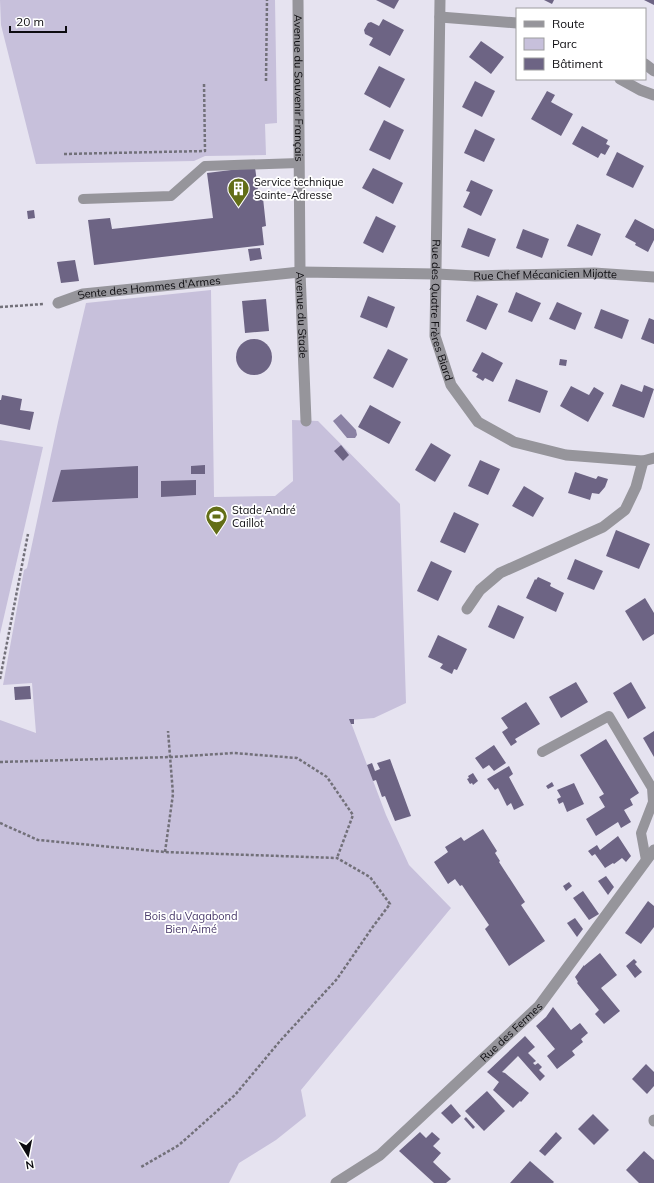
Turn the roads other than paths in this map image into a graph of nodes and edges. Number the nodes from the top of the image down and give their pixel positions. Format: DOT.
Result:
graph roads {
  1 [pos="298,0"];
  2 [pos="440,0"];
  3 [pos="440,17"];
  4 [pos="516,23"];
  5 [pos="646,65"];
  6 [pos="654,71"];
  7 [pos="622,80"];
  8 [pos="654,95"];
  9 [pos="299,163"];
  10 [pos="83,199"];
  11 [pos="300,272"];
  12 [pos="437,274"];
  13 [pos="654,277"];
  14 [pos="58,303"];
  15 [pos="306,421"];
  16 [pos="654,458"];
  17 [pos="643,461"];
  18 [pos="467,609"];
  19 [pos="542,752"];
  20 [pos="654,850"];
  21 [pos="646,860"];
  22 [pos="336,1183"];
  1 -- 9 [label="street, Avenue du Souvenir Français"];
  2 -- 3 [label="street, Rue des Quatre Frères Biard"];
  3 -- 4 [label="street"];
  3 -- 12 [label="street, Rue des Quatre Frères Biard"];
  5 -- 6 [label="street"];
  7 -- 8 [label="street"];
  9 -- 10 [label="lane"];
  9 -- 11 [label="street, Avenue du Souvenir Français"];
  11 -- 12 [label="street, Avenue du Stade"];
  11 -- 14 [label="street, Sente des Hommes d'Armes"];
  11 -- 15 [label="street, Avenue du Stade"];
  12 -- 13 [label="street, Rue Chef Mécanicien Mijotte"];
  12 -- 17 [label="street, Rue des Quatre Frères Biard"];
  16 -- 17 [label="street, Rue des Quatre Frères Biard"];
  17 -- 18 [label="street"];
  19 -- 21 [label="lane"];
  20 -- 21 [label="street, Rue des Fermes"];
  21 -- 22 [label="street, Rue des Fermes"];
}
